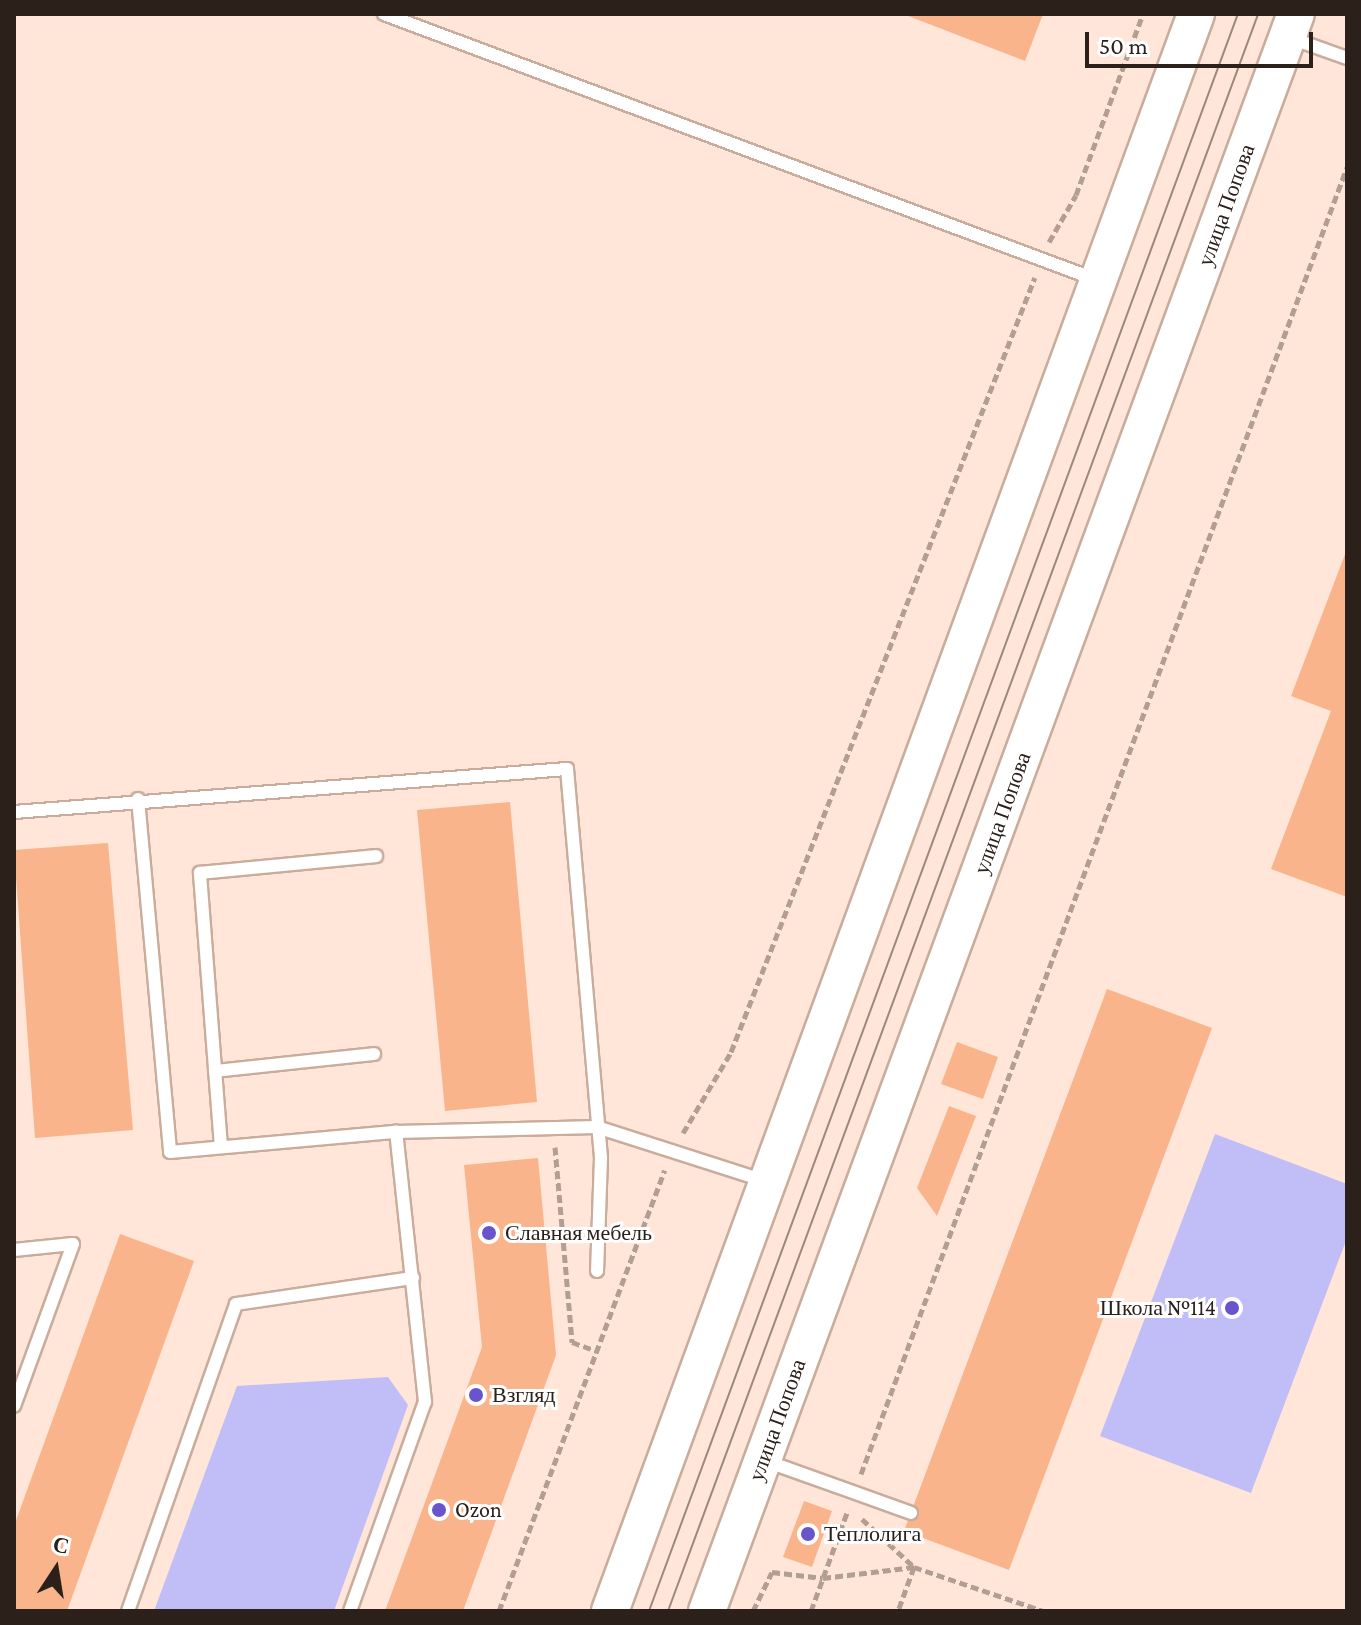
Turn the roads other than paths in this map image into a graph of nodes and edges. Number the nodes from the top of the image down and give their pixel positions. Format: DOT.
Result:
graph roads {
  1 [pos="384,14"];
  2 [pos="1196,14"];
  3 [pos="1292,25"];
  4 [pos="1347,58"];
  5 [pos="1097,280"];
  6 [pos="138,799"];
  7 [pos="14,812"];
  8 [pos="376,856"];
  9 [pos="374,1054"];
  10 [pos="215,1071"];
  11 [pos="597,1127"];
  12 [pos="396,1132"];
  13 [pos="221,1147"];
  14 [pos="768,1182"];
  15 [pos="14,1250"];
  16 [pos="597,1271"];
  17 [pos="413,1278"];
  18 [pos="14,1406"];
  19 [pos="763,1460"];
  20 [pos="911,1513"];
  21 [pos="128,1611"];
  22 [pos="350,1611"];
  23 [pos="610,1611"];
  24 [pos="707,1611"];
  1 -- 5 [label="lane"];
  2 -- 5 [label="main road"];
  3 -- 4 [label="lane"];
  3 -- 19 [label="main road, улица Попова"];
  5 -- 14 [label="main road"];
  6 -- 7 [label="lane"];
  6 -- 11 [label="lane"];
  6 -- 13 [label="lane"];
  8 -- 10 [label="lane"];
  9 -- 10 [label="lane"];
  10 -- 13 [label="lane"];
  11 -- 12 [label="lane"];
  11 -- 14 [label="lane"];
  11 -- 16 [label="lane"];
  12 -- 13 [label="lane"];
  12 -- 17 [label="lane"];
  14 -- 23 [label="main road"];
  15 -- 18 [label="lane"];
  17 -- 21 [label="lane"];
  17 -- 22 [label="lane"];
  19 -- 20 [label="lane"];
  19 -- 24 [label="main road, улица Попова"];
}
